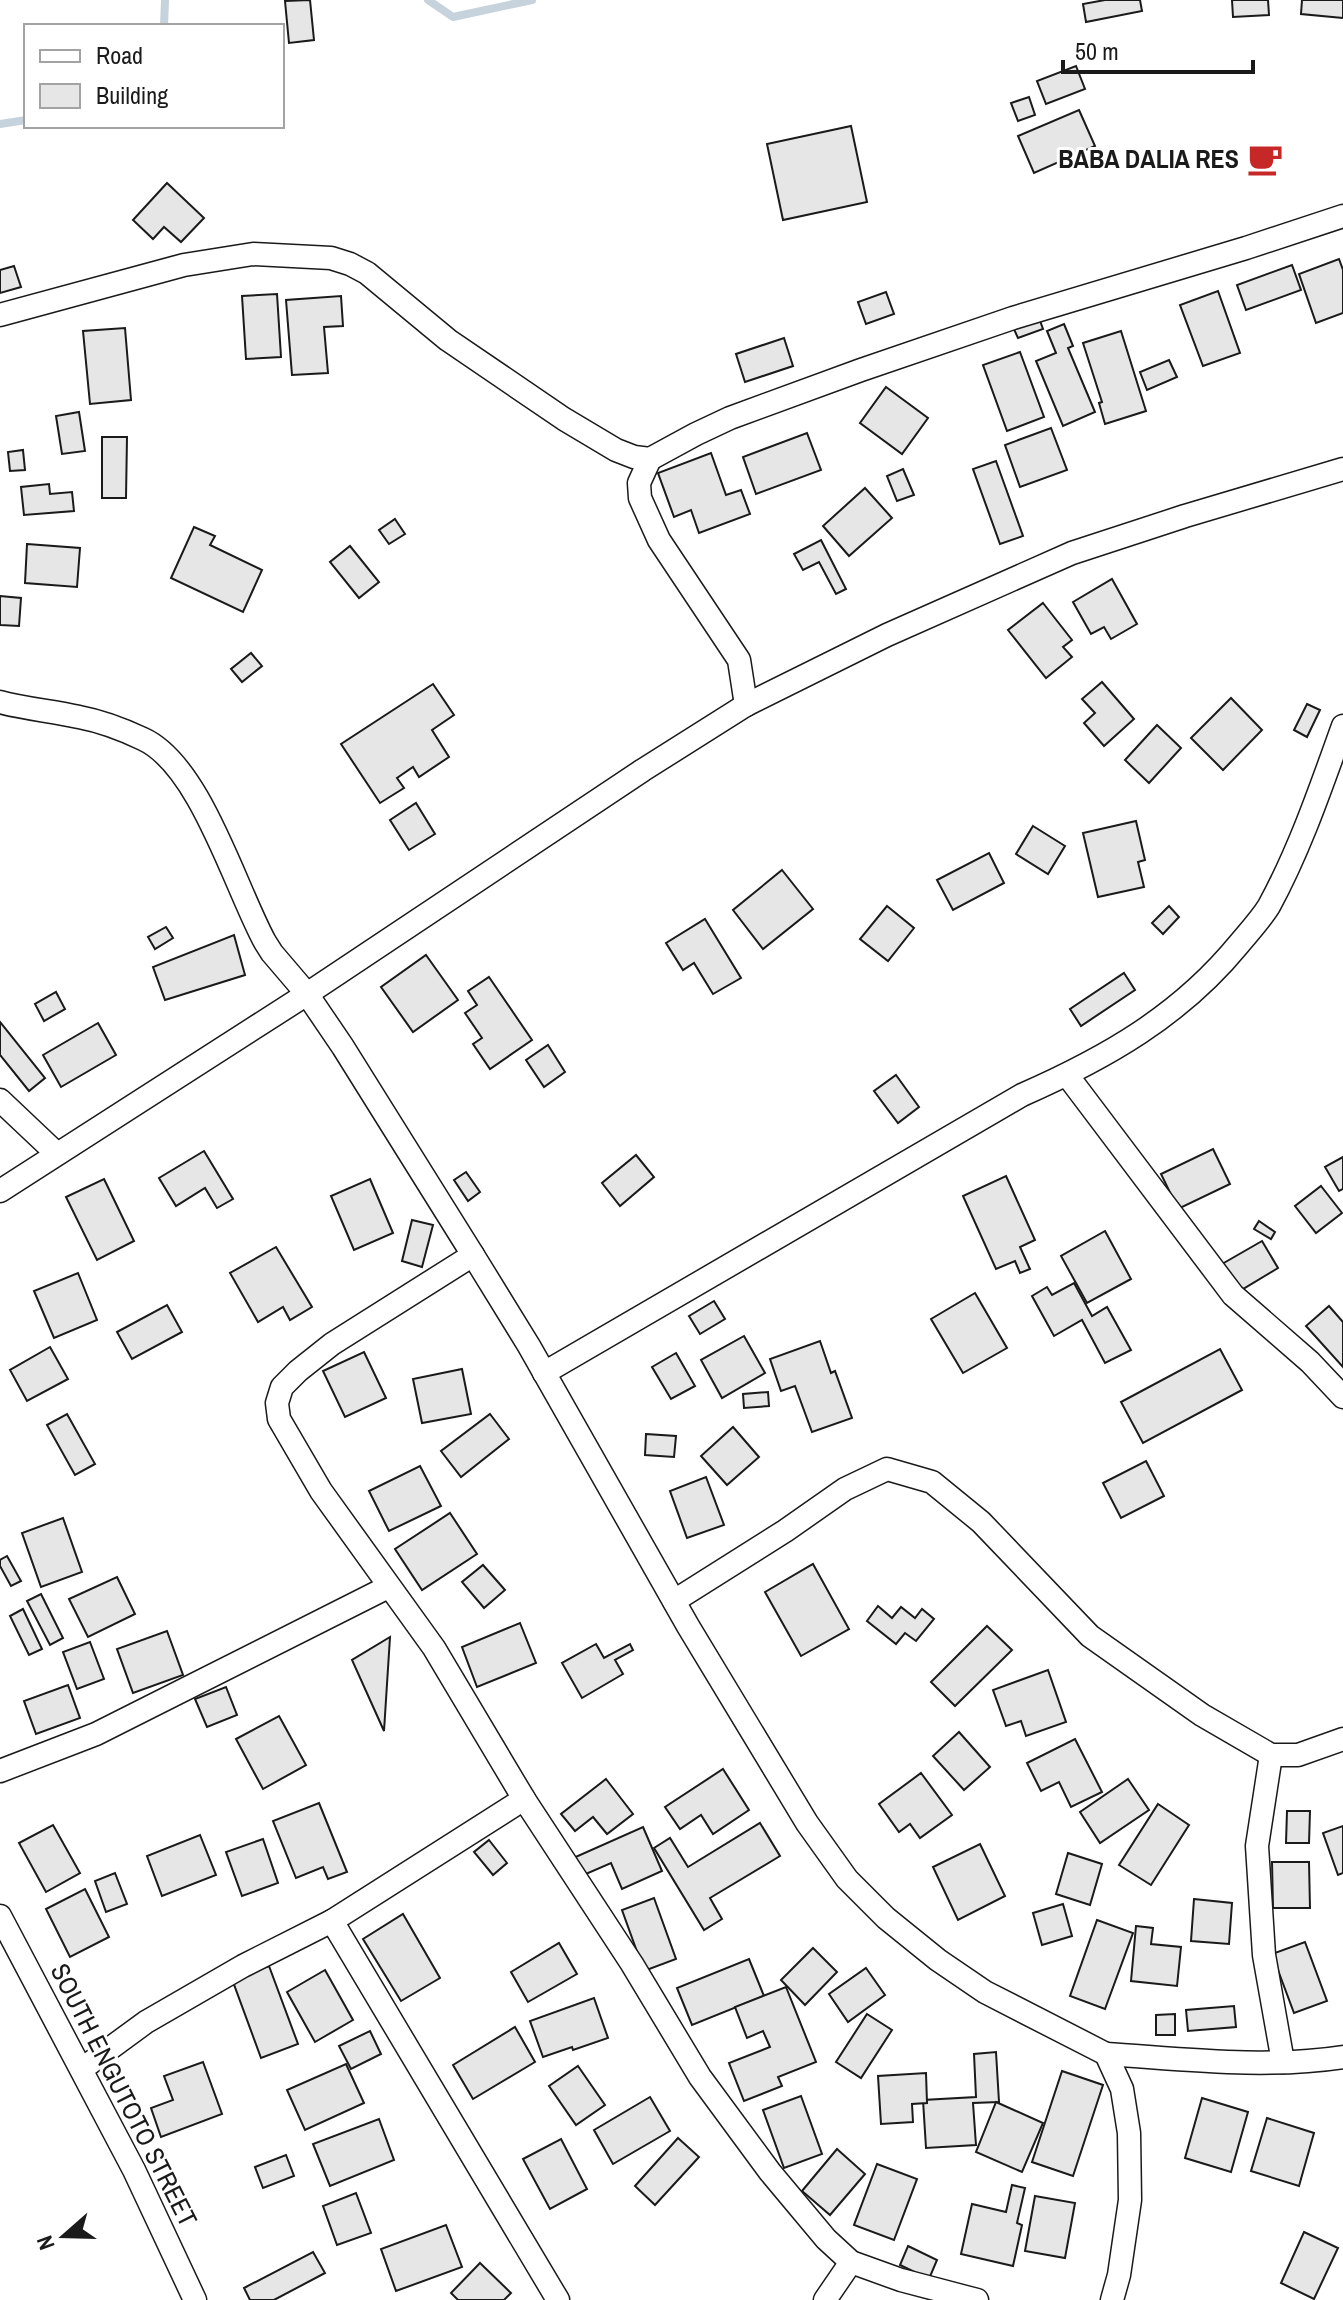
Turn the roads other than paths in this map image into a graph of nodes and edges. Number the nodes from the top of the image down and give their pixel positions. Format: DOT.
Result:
graph roads {
  1 [pos="1343,216"];
  2 [pos="0,315"];
  3 [pos="650,459"];
  4 [pos="1343,469"];
  5 [pos="0,702"];
  6 [pos="746,705"];
  7 [pos="1343,726"];
  8 [pos="307,994"];
  9 [pos="1067,1075"];
  10 [pos="0,1100"];
  11 [pos="56,1153"];
  12 [pos="0,1191"];
  13 [pos="473,1255"];
  14 [pos="544,1373"];
  15 [pos="1343,1397"];
  16 [pos="388,1587"];
  17 [pos="674,1601"];
  18 [pos="1343,1739"];
  19 [pos="1271,1755"];
  20 [pos="0,1771"];
  21 [pos="524,1799"];
  22 [pos="0,1916"];
  23 [pos="332,1921"];
  24 [pos="1106,2054"];
  25 [pos="1343,2057"];
  26 [pos="1283,2062"];
  27 [pos="82,2069"];
  28 [pos="851,2262"];
  29 [pos="195,2300"];
  30 [pos="558,2300"];
  31 [pos="825,2300"];
  32 [pos="977,2300"];
  33 [pos="1112,2300"];
  1 -- 3 [label="street"];
  2 -- 3 [label="street"];
  3 -- 6 [label="street"];
  4 -- 6 [label="street"];
  5 -- 8 [label="street"];
  6 -- 8 [label="street"];
  7 -- 9 [label="street"];
  8 -- 11 [label="street"];
  8 -- 13 [label="street"];
  9 -- 14 [label="street"];
  9 -- 15 [label="street"];
  10 -- 11 [label="street"];
  11 -- 12 [label="street"];
  13 -- 14 [label="street"];
  13 -- 16 [label="street"];
  14 -- 17 [label="street"];
  16 -- 20 [label="street"];
  16 -- 21 [label="street"];
  17 -- 19 [label="street"];
  17 -- 24 [label="street"];
  18 -- 19 [label="street"];
  19 -- 26 [label="street"];
  21 -- 23 [label="street"];
  21 -- 28 [label="street"];
  22 -- 27 [label="street, SOUTH ENGUTOTO STREET"];
  23 -- 27 [label="street"];
  23 -- 30 [label="street"];
  24 -- 26 [label="street"];
  24 -- 33 [label="street"];
  25 -- 26 [label="street"];
  27 -- 29 [label="street, SOUTH ENGUTOTO STREET"];
  28 -- 31 [label="street"];
  28 -- 32 [label="street"];
}
